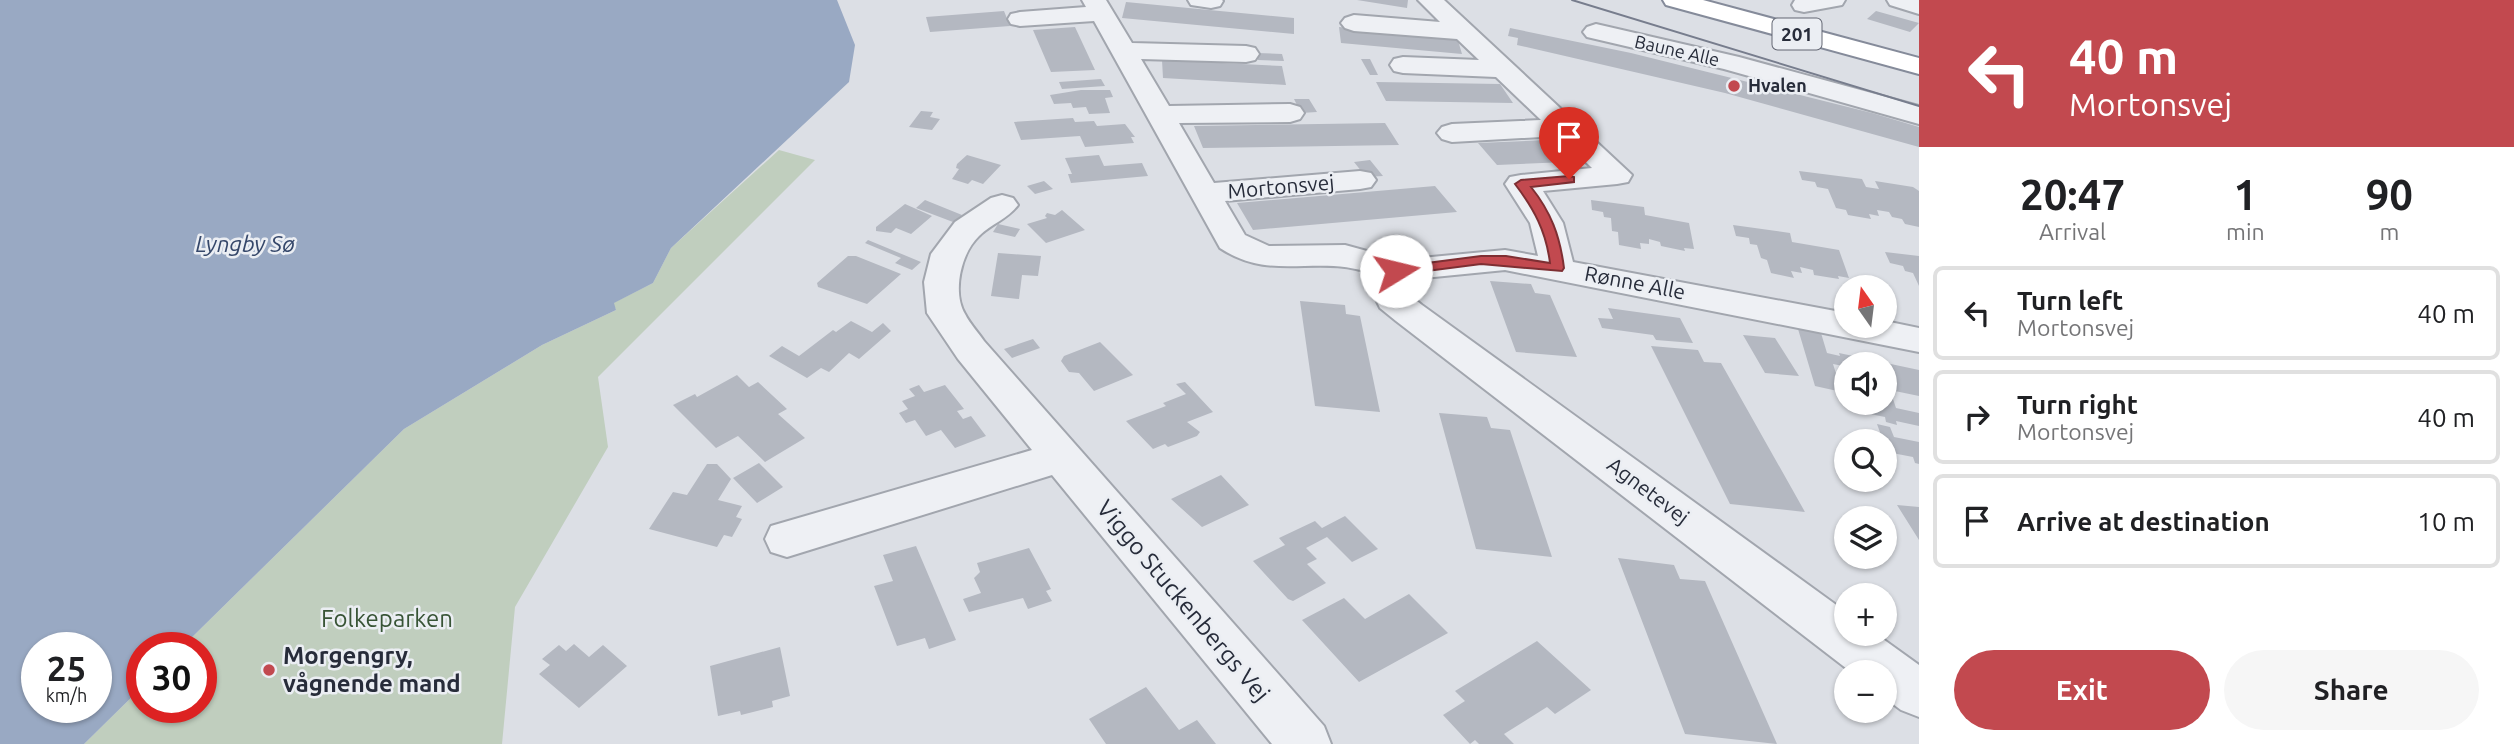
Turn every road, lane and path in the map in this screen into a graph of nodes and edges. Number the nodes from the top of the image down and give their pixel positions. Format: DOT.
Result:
graph roads {
  1 [pos="1430,0"];
  2 [pos="1675,0"];
  3 [pos="1716,0"];
  4 [pos="1833,0"];
  5 [pos="1899,0"];
  6 [pos="1804,5"];
  7 [pos="1919,6"];
  8 [pos="1098,7"];
  9 [pos="1020,19"];
  10 [pos="1354,23"];
  11 [pos="1596,32"];
  12 [pos="1464,33"];
  13 [pos="1122,51"];
  14 [pos="1246,54"];
  15 [pos="1919,54"];
  16 [pos="1403,65"];
  17 [pos="1919,66"];
  18 [pos="1504,69"];
  19 [pos="1290,113"];
  20 [pos="1159,115"];
  21 [pos="1919,116"];
  22 [pos="1566,127"];
  23 [pos="1452,133"];
  24 [pos="1360,180"];
  25 [pos="1203,193"];
  26 [pos="1002,205"];
  27 [pos="1557,268"];
  28 [pos="1391,277"];
  29 [pos="1834,322"];
  30 [pos="1897,335"];
  31 [pos="1919,340"];
  32 [pos="1060,457"];
  33 [pos="787,539"];
  34 [pos="1919,694"];
  35 [pos="1305,744"];
  1 -- 12 [label="street"];
  2 -- 17 [label="highway, 201"];
  3 -- 15 [label="highway, 201"];
  4 -- 6 [label="street"];
  5 -- 7 [label="street"];
  8 -- 9 [label="street, Mortonsvej"];
  8 -- 13 [label="street, Mortonsvej"];
  10 -- 12 [label="street"];
  11 -- 21 [label="street, Baune Alle"];
  12 -- 18 [label="street"];
  13 -- 14 [label="street"];
  13 -- 20 [label="street, Mortonsvej"];
  16 -- 18 [label="street"];
  18 -- 22 [label="street"];
  19 -- 20 [label="street"];
  20 -- 25 [label="street, Mortonsvej"];
  22 -- 23 [label="street"];
  22 -- 27 [label="street"];
  24 -- 25 [label="street, Mortonsvej"];
  25 -- 28 [label="street, Mortonsvej"];
  26 -- 32 [label="street, Viggo Stuckenbergs Vej"];
  27 -- 28 [label="street, Rønne Alle"];
  27 -- 29 [label="street, Rønne Alle"];
  28 -- 34 [label="street, Agnetevej"];
  30 -- 31 [label="street, Rønne Alle"];
  32 -- 33 [label="street"];
  32 -- 35 [label="street, Viggo Stuckenbergs Vej"];
}
